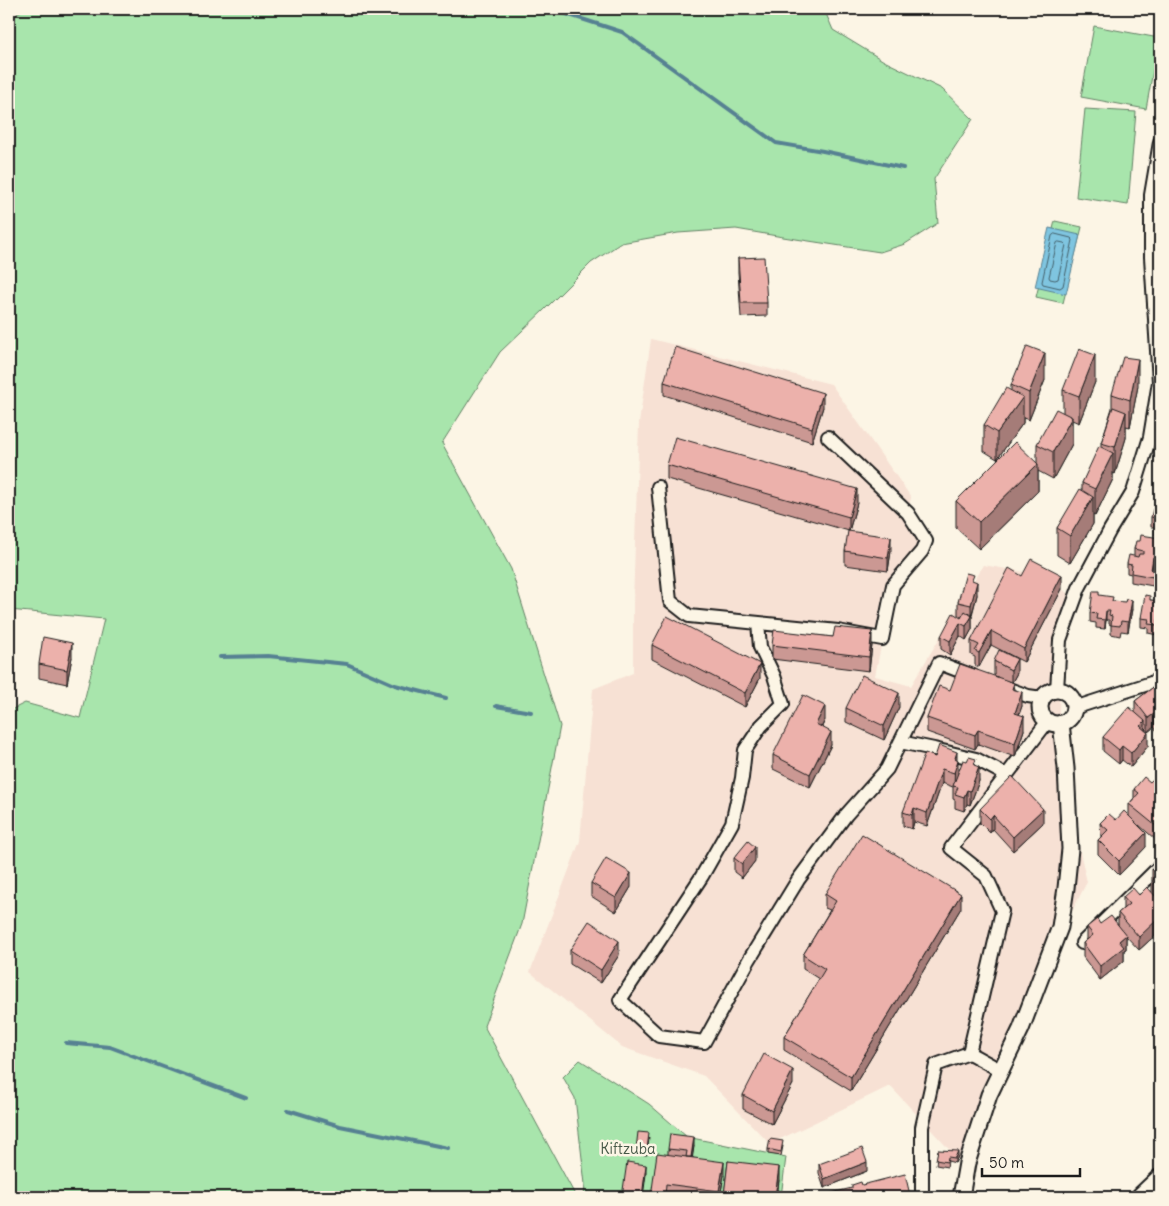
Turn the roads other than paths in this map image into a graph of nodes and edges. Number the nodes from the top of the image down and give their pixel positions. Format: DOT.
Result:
graph roads {
  1 [pos="1160,142"];
  2 [pos="828,437"];
  3 [pos="658,487"];
  4 [pos="758,623"];
  5 [pos="982,679"];
  6 [pos="1160,679"];
  7 [pos="998,685"];
  8 [pos="1057,690"];
  9 [pos="1042,698"];
  10 [pos="1074,708"];
  11 [pos="1055,722"];
  12 [pos="900,742"];
  13 [pos="1006,775"];
  14 [pos="1160,866"];
  15 [pos="1082,943"];
  16 [pos="969,1053"];
  17 [pos="1000,1070"];
  18 [pos="1160,1180"];
  19 [pos="922,1197"];
  20 [pos="961,1197"];
  21 [pos="1142,1197"];
  1 -- 8 [label="street"];
  2 -- 4 [label="street"];
  3 -- 4 [label="street"];
  4 -- 12 [label="street"];
  5 -- 12 [label="street"];
  6 -- 10 [label="street"];
  7 -- 9 [label="street"];
  8 -- 9 [label="street"];
  8 -- 10 [label="street"];
  9 -- 11 [label="street"];
  10 -- 11 [label="street"];
  11 -- 13 [label="street"];
  11 -- 17 [label="street"];
  12 -- 13 [label="street"];
  13 -- 16 [label="street"];
  14 -- 15 [label="street"];
  16 -- 17 [label="street"];
  16 -- 19 [label="street"];
  17 -- 20 [label="street"];
  18 -- 21 [label="main road"];
}
